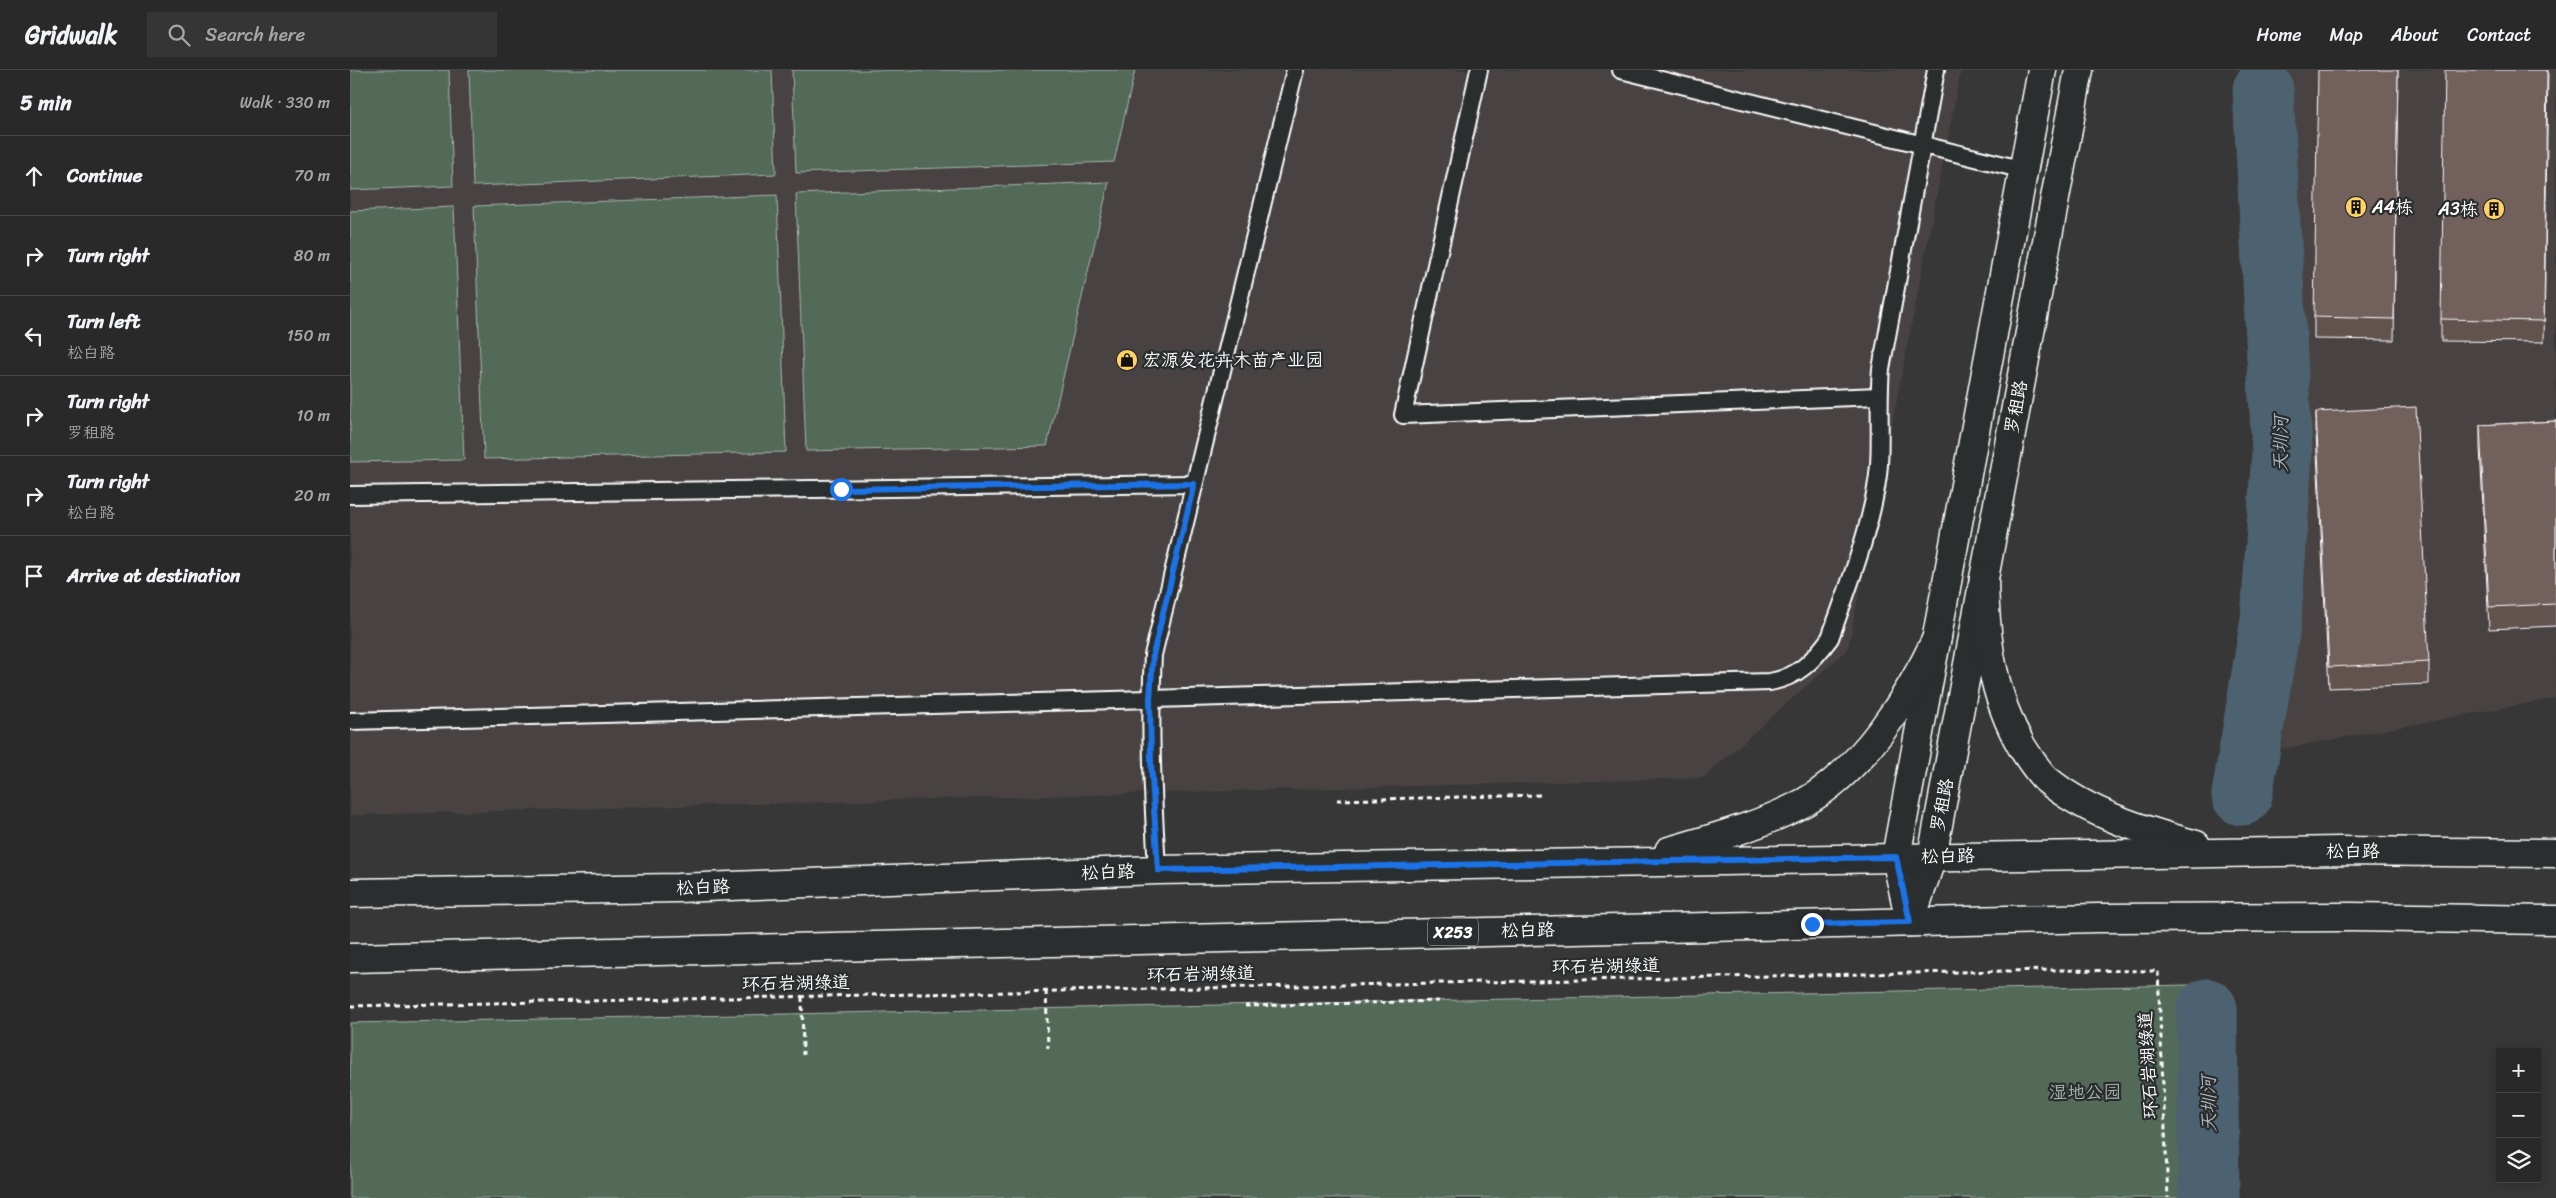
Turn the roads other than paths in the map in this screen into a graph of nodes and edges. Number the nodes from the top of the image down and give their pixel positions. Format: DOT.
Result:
graph roads {
  1 [pos="1295,70"];
  2 [pos="1479,70"];
  3 [pos="1621,70"];
  4 [pos="1936,70"];
  5 [pos="2042,70"];
  6 [pos="2080,70"];
  7 [pos="1922,145"];
  8 [pos="2024,170"];
  9 [pos="1879,396"];
  10 [pos="1194,484"];
  11 [pos="350,495"];
  12 [pos="1984,579"];
  13 [pos="1937,638"];
  14 [pos="1150,699"];
  15 [pos="350,721"];
  16 [pos="2237,852"];
  17 [pos="2556,853"];
  18 [pos="1932,856"];
  19 [pos="1896,857"];
  20 [pos="1620,862"];
  21 [pos="1158,870"];
  22 [pos="350,894"];
  23 [pos="2556,920"];
  24 [pos="1910,922"];
  25 [pos="350,958"];
  1 -- 10 [label="lane"];
  2 -- 9 [label="lane"];
  3 -- 7 [label="lane"];
  4 -- 7 [label="lane"];
  5 -- 8 [label="main road, 罗租路"];
  6 -- 12 [label="main road, 罗租路"];
  7 -- 8 [label="lane"];
  7 -- 9 [label="lane"];
  8 -- 13 [label="main road, 罗租路"];
  9 -- 14 [label="lane"];
  10 -- 11 [label="lane"];
  10 -- 14 [label="lane"];
  12 -- 16 [label="main road"];
  12 -- 18 [label="main road, 罗租路"];
  13 -- 19 [label="main road, 罗租路"];
  13 -- 20 [label="main road"];
  14 -- 15 [label="lane"];
  14 -- 21 [label="lane"];
  16 -- 17 [label="main road, 松白路"];
  16 -- 18 [label="main road, 松白路"];
  18 -- 19 [label="main road, 松白路"];
  18 -- 24 [label="main road, 罗租路"];
  19 -- 20 [label="main road, 松白路"];
  19 -- 24 [label="main road, 罗租路"];
  20 -- 21 [label="main road, 松白路"];
  21 -- 22 [label="main road, 松白路"];
  23 -- 24 [label="main road, 松白路 / X253"];
  24 -- 25 [label="main road, 松白路 / X253"];
}
